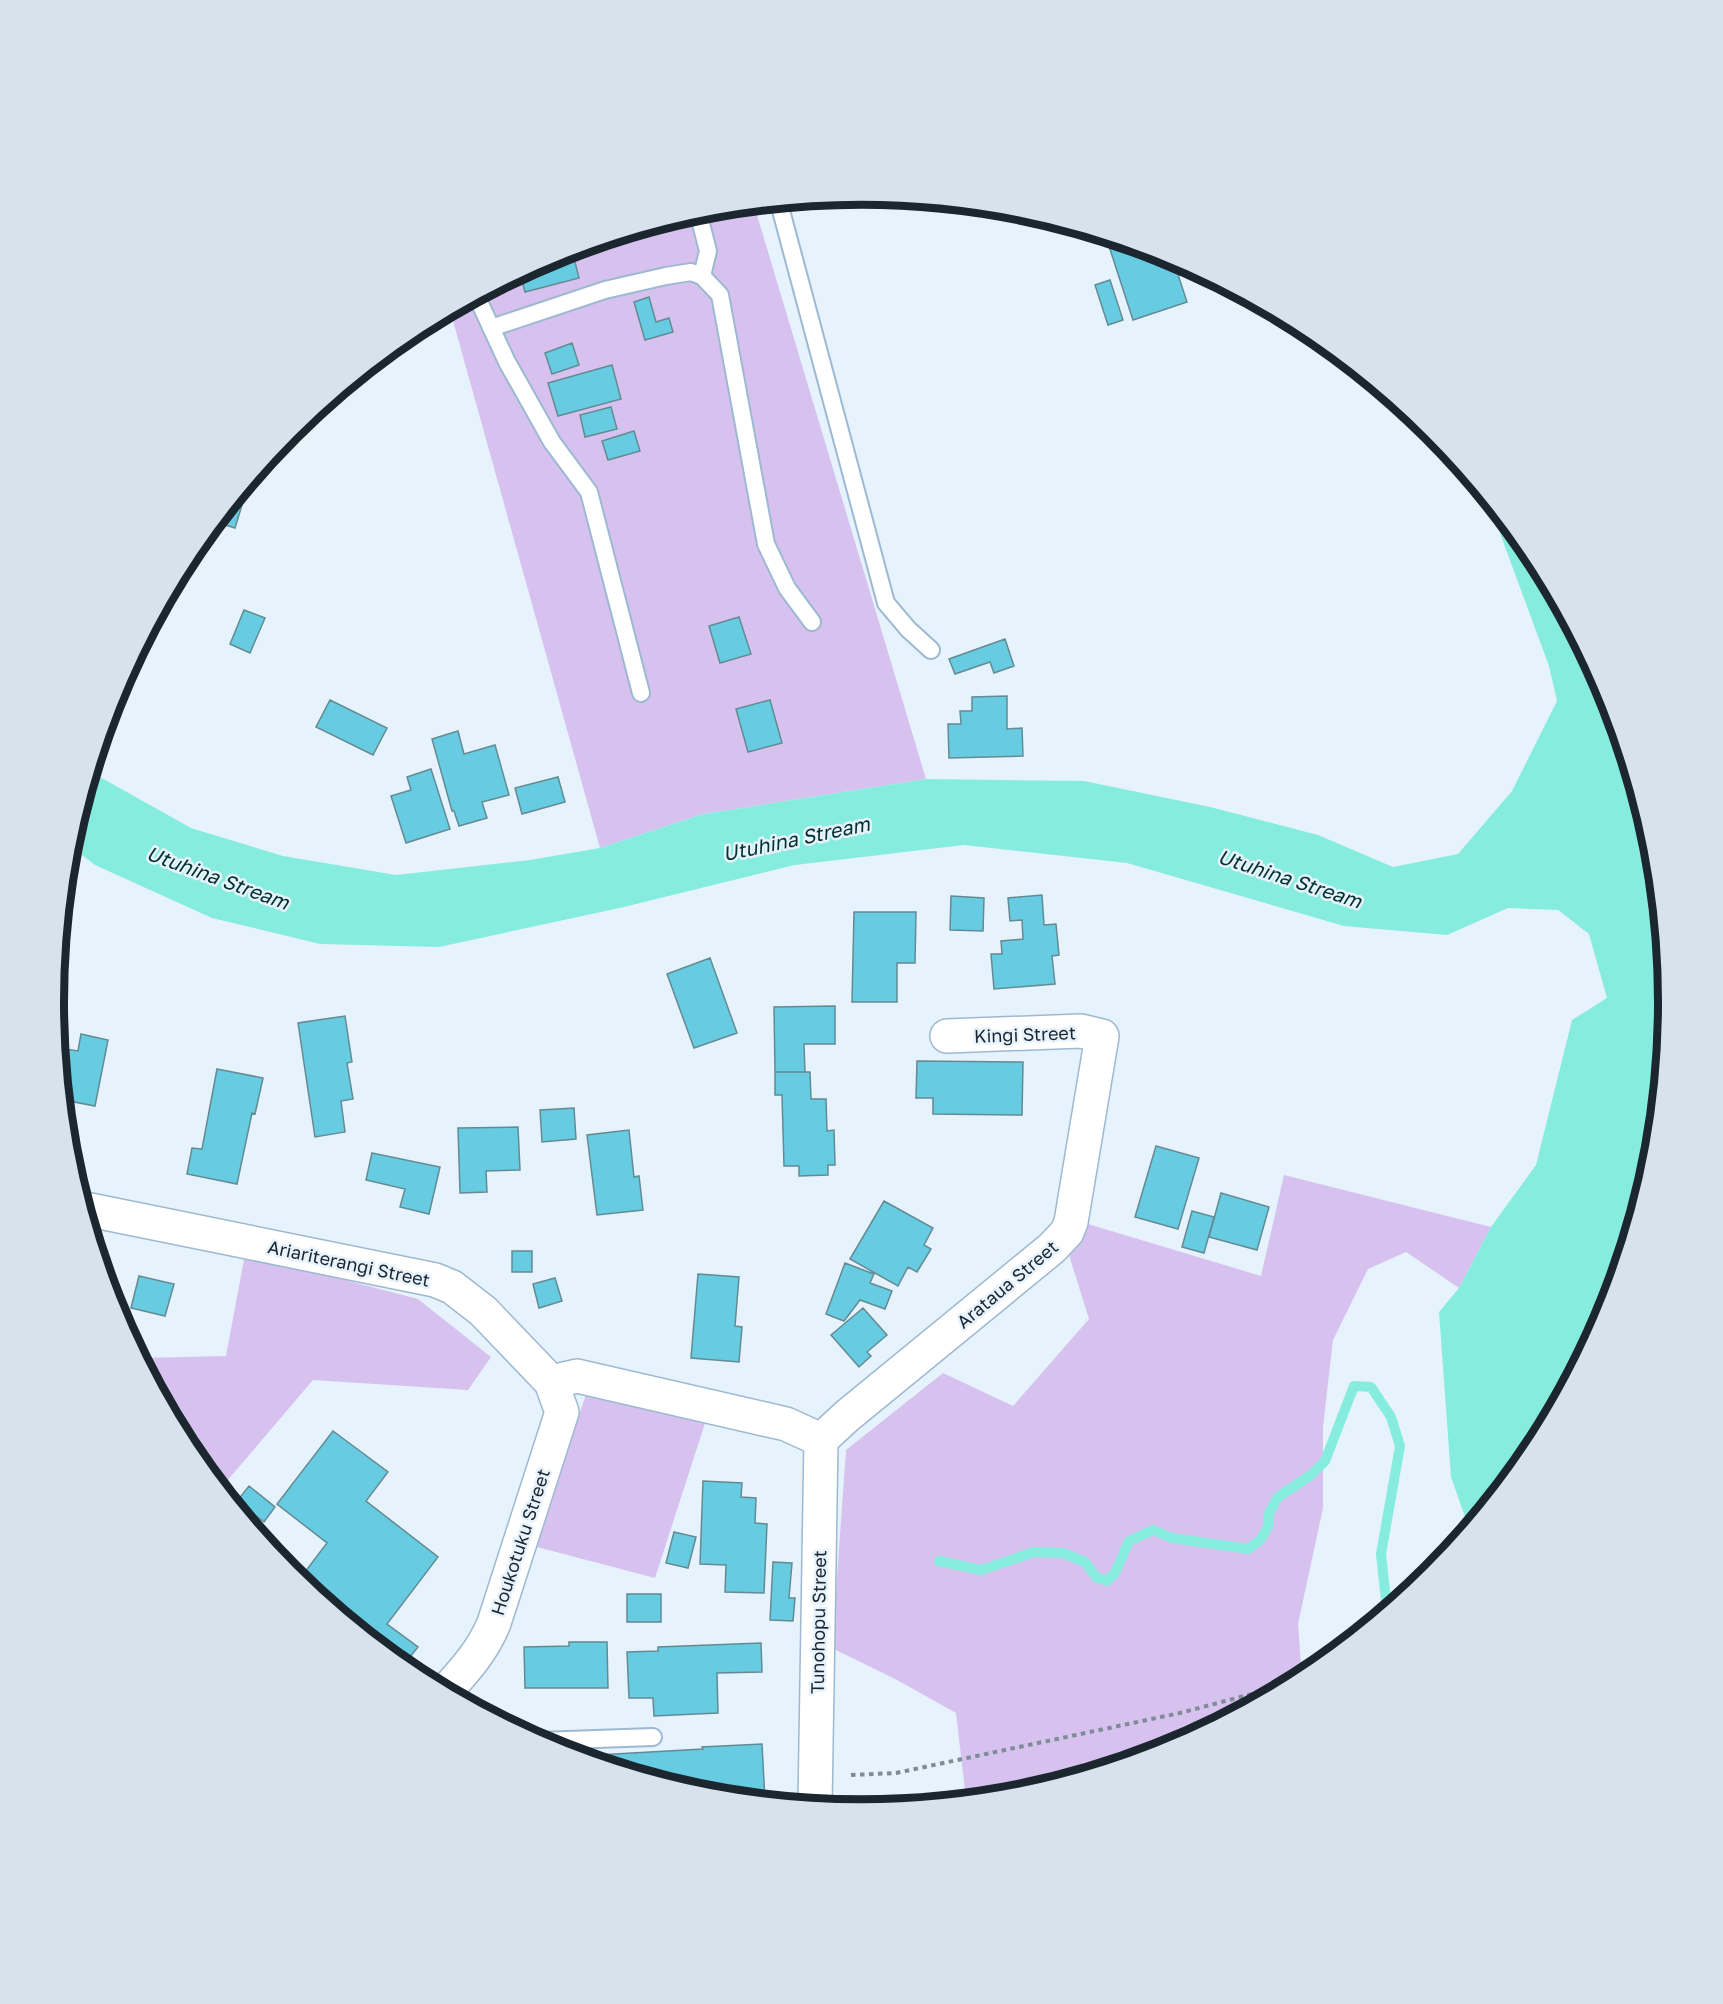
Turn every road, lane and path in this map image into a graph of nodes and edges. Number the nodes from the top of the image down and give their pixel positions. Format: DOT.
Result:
graph roads {
  1 [pos="781,210"];
  2 [pos="700,221"];
  3 [pos="702,276"];
  4 [pos="480,303"];
  5 [pos="491,328"];
  6 [pos="812,622"];
  7 [pos="932,650"];
  8 [pos="641,693"];
  9 [pos="947,1036"];
  10 [pos="1102,1036"];
  11 [pos="93,1211"];
  12 [pos="551,1382"];
  13 [pos="820,1440"];
  14 [pos="452,1685"];
  15 [pos="1261,1692"];
  16 [pos="653,1737"];
  17 [pos="562,1740"];
  18 [pos="816,1791"];
  1 -- 7 [label="lane"];
  2 -- 3 [label="lane"];
  3 -- 5 [label="lane"];
  3 -- 6 [label="lane"];
  4 -- 5 [label="lane"];
  5 -- 8 [label="lane"];
  9 -- 10 [label="street, Kingi Street"];
  10 -- 13 [label="street, Arataua Street"];
  11 -- 12 [label="street, Ariariterangi Street"];
  12 -- 13 [label="street"];
  12 -- 14 [label="street, Houkotuku Street"];
  13 -- 18 [label="street, Tunohopu Street"];
  15 -- 18 [label="path"];
  16 -- 17 [label="lane"];
}
